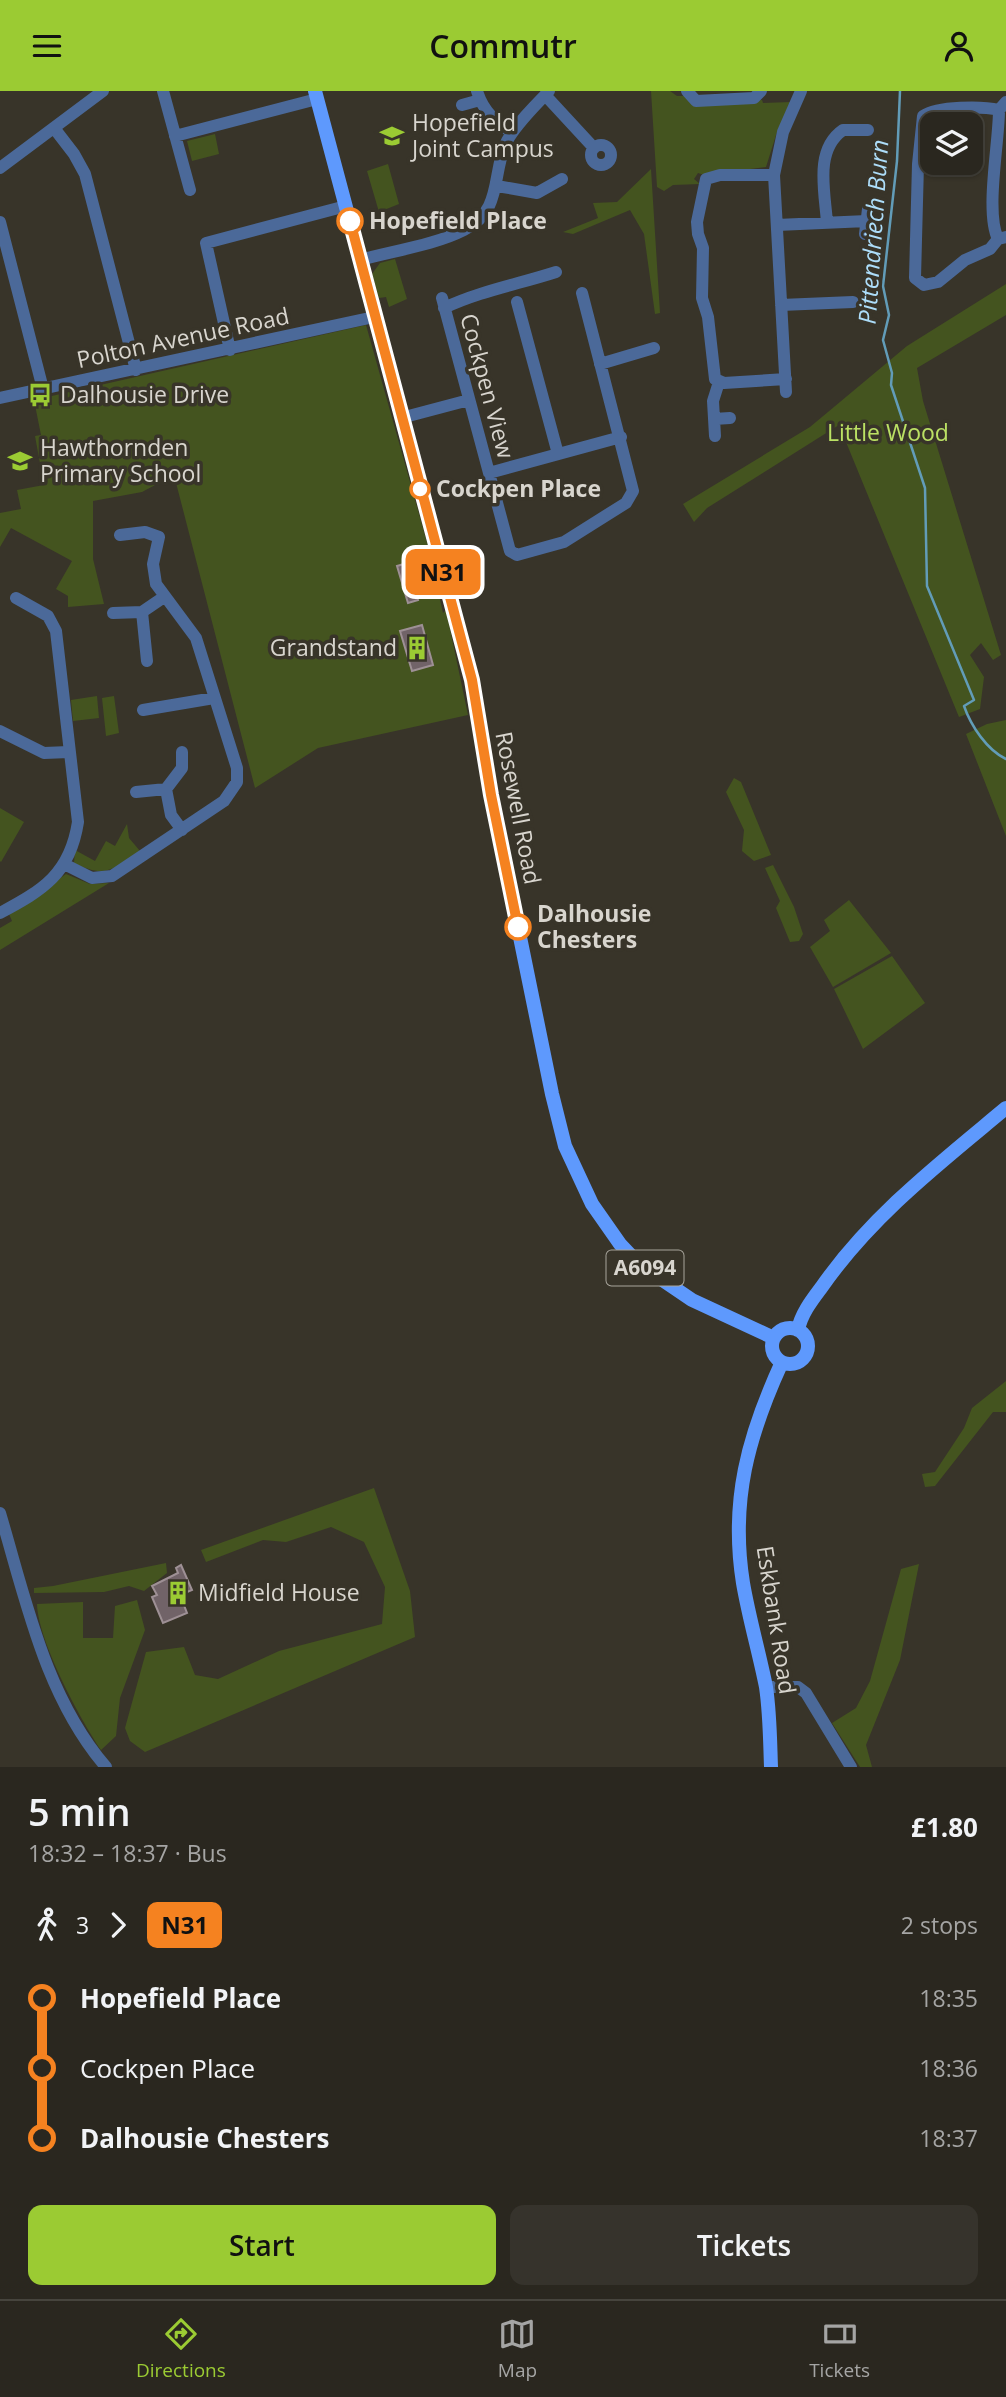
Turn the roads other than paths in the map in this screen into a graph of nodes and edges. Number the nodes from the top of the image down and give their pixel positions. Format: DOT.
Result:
graph roads {
  1 [pos="103,91"];
  2 [pos="163,91"];
  3 [pos="687,91"];
  4 [pos="801,91"];
  5 [pos="760,92"];
  6 [pos="547,93"];
  7 [pos="316,95"];
  8 [pos="479,96"];
  9 [pos="462,105"];
  10 [pos="1003,106"];
  11 [pos="54,128"];
  12 [pos="871,131"];
  13 [pos="512,133"];
  14 [pos="175,136"];
  15 [pos="594,148"];
  16 [pos="1001,162"];
  17 [pos="0,168"];
  18 [pos="774,175"];
  19 [pos="562,179"];
  20 [pos="497,186"];
  21 [pos="190,190"];
  22 [pos="346,207"];
  23 [pos="867,221"];
  24 [pos="0,222"];
  25 [pos="827,223"];
  26 [pos="777,225"];
  27 [pos="1000,240"];
  28 [pos="360,260"];
  29 [pos="556,272"];
  30 [pos="582,293"];
  31 [pos="517,302"];
  32 [pos="853,302"];
  33 [pos="781,305"];
  34 [pos="374,317"];
  35 [pos="654,348"];
  36 [pos="230,350"];
  37 [pos="600,364"];
  38 [pos="136,370"];
  39 [pos="719,383"];
  40 [pos="43,389"];
  41 [pos="0,398"];
  42 [pos="469,400"];
  43 [pos="401,418"];
  44 [pos="730,418"];
  45 [pos="714,419"];
  46 [pos="715,436"];
  47 [pos="621,437"];
  48 [pos="558,454"];
  49 [pos="489,473"];
  50 [pos="120,535"];
  51 [pos="164,597"];
  52 [pos="16,599"];
  53 [pos="113,613"];
  54 [pos="142,613"];
  55 [pos="147,661"];
  56 [pos="214,698"];
  57 [pos="143,709"];
  58 [pos="0,731"];
  59 [pos="69,752"];
  60 [pos="182,752"];
  61 [pos="166,789"];
  62 [pos="136,792"];
  63 [pos="182,830"];
  64 [pos="64,864"];
  65 [pos="0,913"];
  66 [pos="1006,1108"];
  67 [pos="799,1330"];
  68 [pos="774,1338"];
  69 [pos="782,1362"];
  70 [pos="0,1513"];
  71 [pos="766,1687"];
  72 [pos="106,1767"];
  73 [pos="771,1767"];
  74 [pos="851,1767"];
  1 -- 11 [label="street"];
  2 -- 14 [label="street"];
  3 -- 5 [label="street"];
  4 -- 18 [label="street"];
  6 -- 13 [label="street"];
  6 -- 15 [label="street"];
  7 -- 14 [label="street"];
  7 -- 22 [label="main road, A6094"];
  8 -- 9 [label="street"];
  8 -- 13 [label="street"];
  10 -- 16 [label="street"];
  10 -- 27 [label="street"];
  11 -- 17 [label="street"];
  11 -- 38 [label="street"];
  12 -- 25 [label="street"];
  13 -- 20 [label="street"];
  14 -- 21 [label="street"];
  16 -- 27 [label="street"];
  18 -- 26 [label="street"];
  18 -- 39 [label="street"];
  19 -- 20 [label="street"];
  20 -- 28 [label="street"];
  22 -- 28 [label="main road, A6094"];
  22 -- 36 [label="street"];
  23 -- 25 [label="street"];
  24 -- 40 [label="street"];
  25 -- 26 [label="street"];
  26 -- 33 [label="street"];
  28 -- 34 [label="main road, A6094"];
  29 -- 42 [label="street, Cockpen View"];
  30 -- 37 [label="street"];
  31 -- 48 [label="street"];
  32 -- 33 [label="street"];
  33 -- 39 [label="street"];
  34 -- 36 [label="street, Polton Avenue Road"];
  34 -- 43 [label="main road, Rosewell Road / A6094"];
  35 -- 37 [label="street"];
  36 -- 38 [label="street, Polton Avenue Road"];
  37 -- 47 [label="street"];
  38 -- 40 [label="street, Polton Avenue Road"];
  39 -- 45 [label="street"];
  40 -- 41 [label="street, Polton Avenue Road"];
  42 -- 43 [label="street"];
  42 -- 49 [label="street, Cockpen View"];
  43 -- 68 [label="main road, Rosewell Road / A6094"];
  44 -- 45 [label="street"];
  45 -- 46 [label="street"];
  47 -- 48 [label="street"];
  47 -- 49 [label="street, Cockpen View"];
  48 -- 49 [label="street"];
  50 -- 51 [label="street"];
  51 -- 54 [label="street"];
  51 -- 56 [label="street"];
  52 -- 59 [label="street"];
  53 -- 54 [label="street"];
  54 -- 55 [label="street"];
  56 -- 57 [label="street"];
  56 -- 63 [label="street"];
  58 -- 59 [label="street"];
  59 -- 64 [label="street"];
  60 -- 61 [label="street"];
  61 -- 62 [label="street"];
  61 -- 63 [label="street"];
  63 -- 64 [label="street"];
  64 -- 65 [label="street"];
  66 -- 67 [label="main road"];
  67 -- 68 [label="main road"];
  67 -- 69 [label="main road"];
  68 -- 69 [label="main road"];
  69 -- 71 [label="main road, Eskbank Road"];
  70 -- 72 [label="street"];
  71 -- 73 [label="main road, Eskbank Road"];
  71 -- 74 [label="street"];
}
